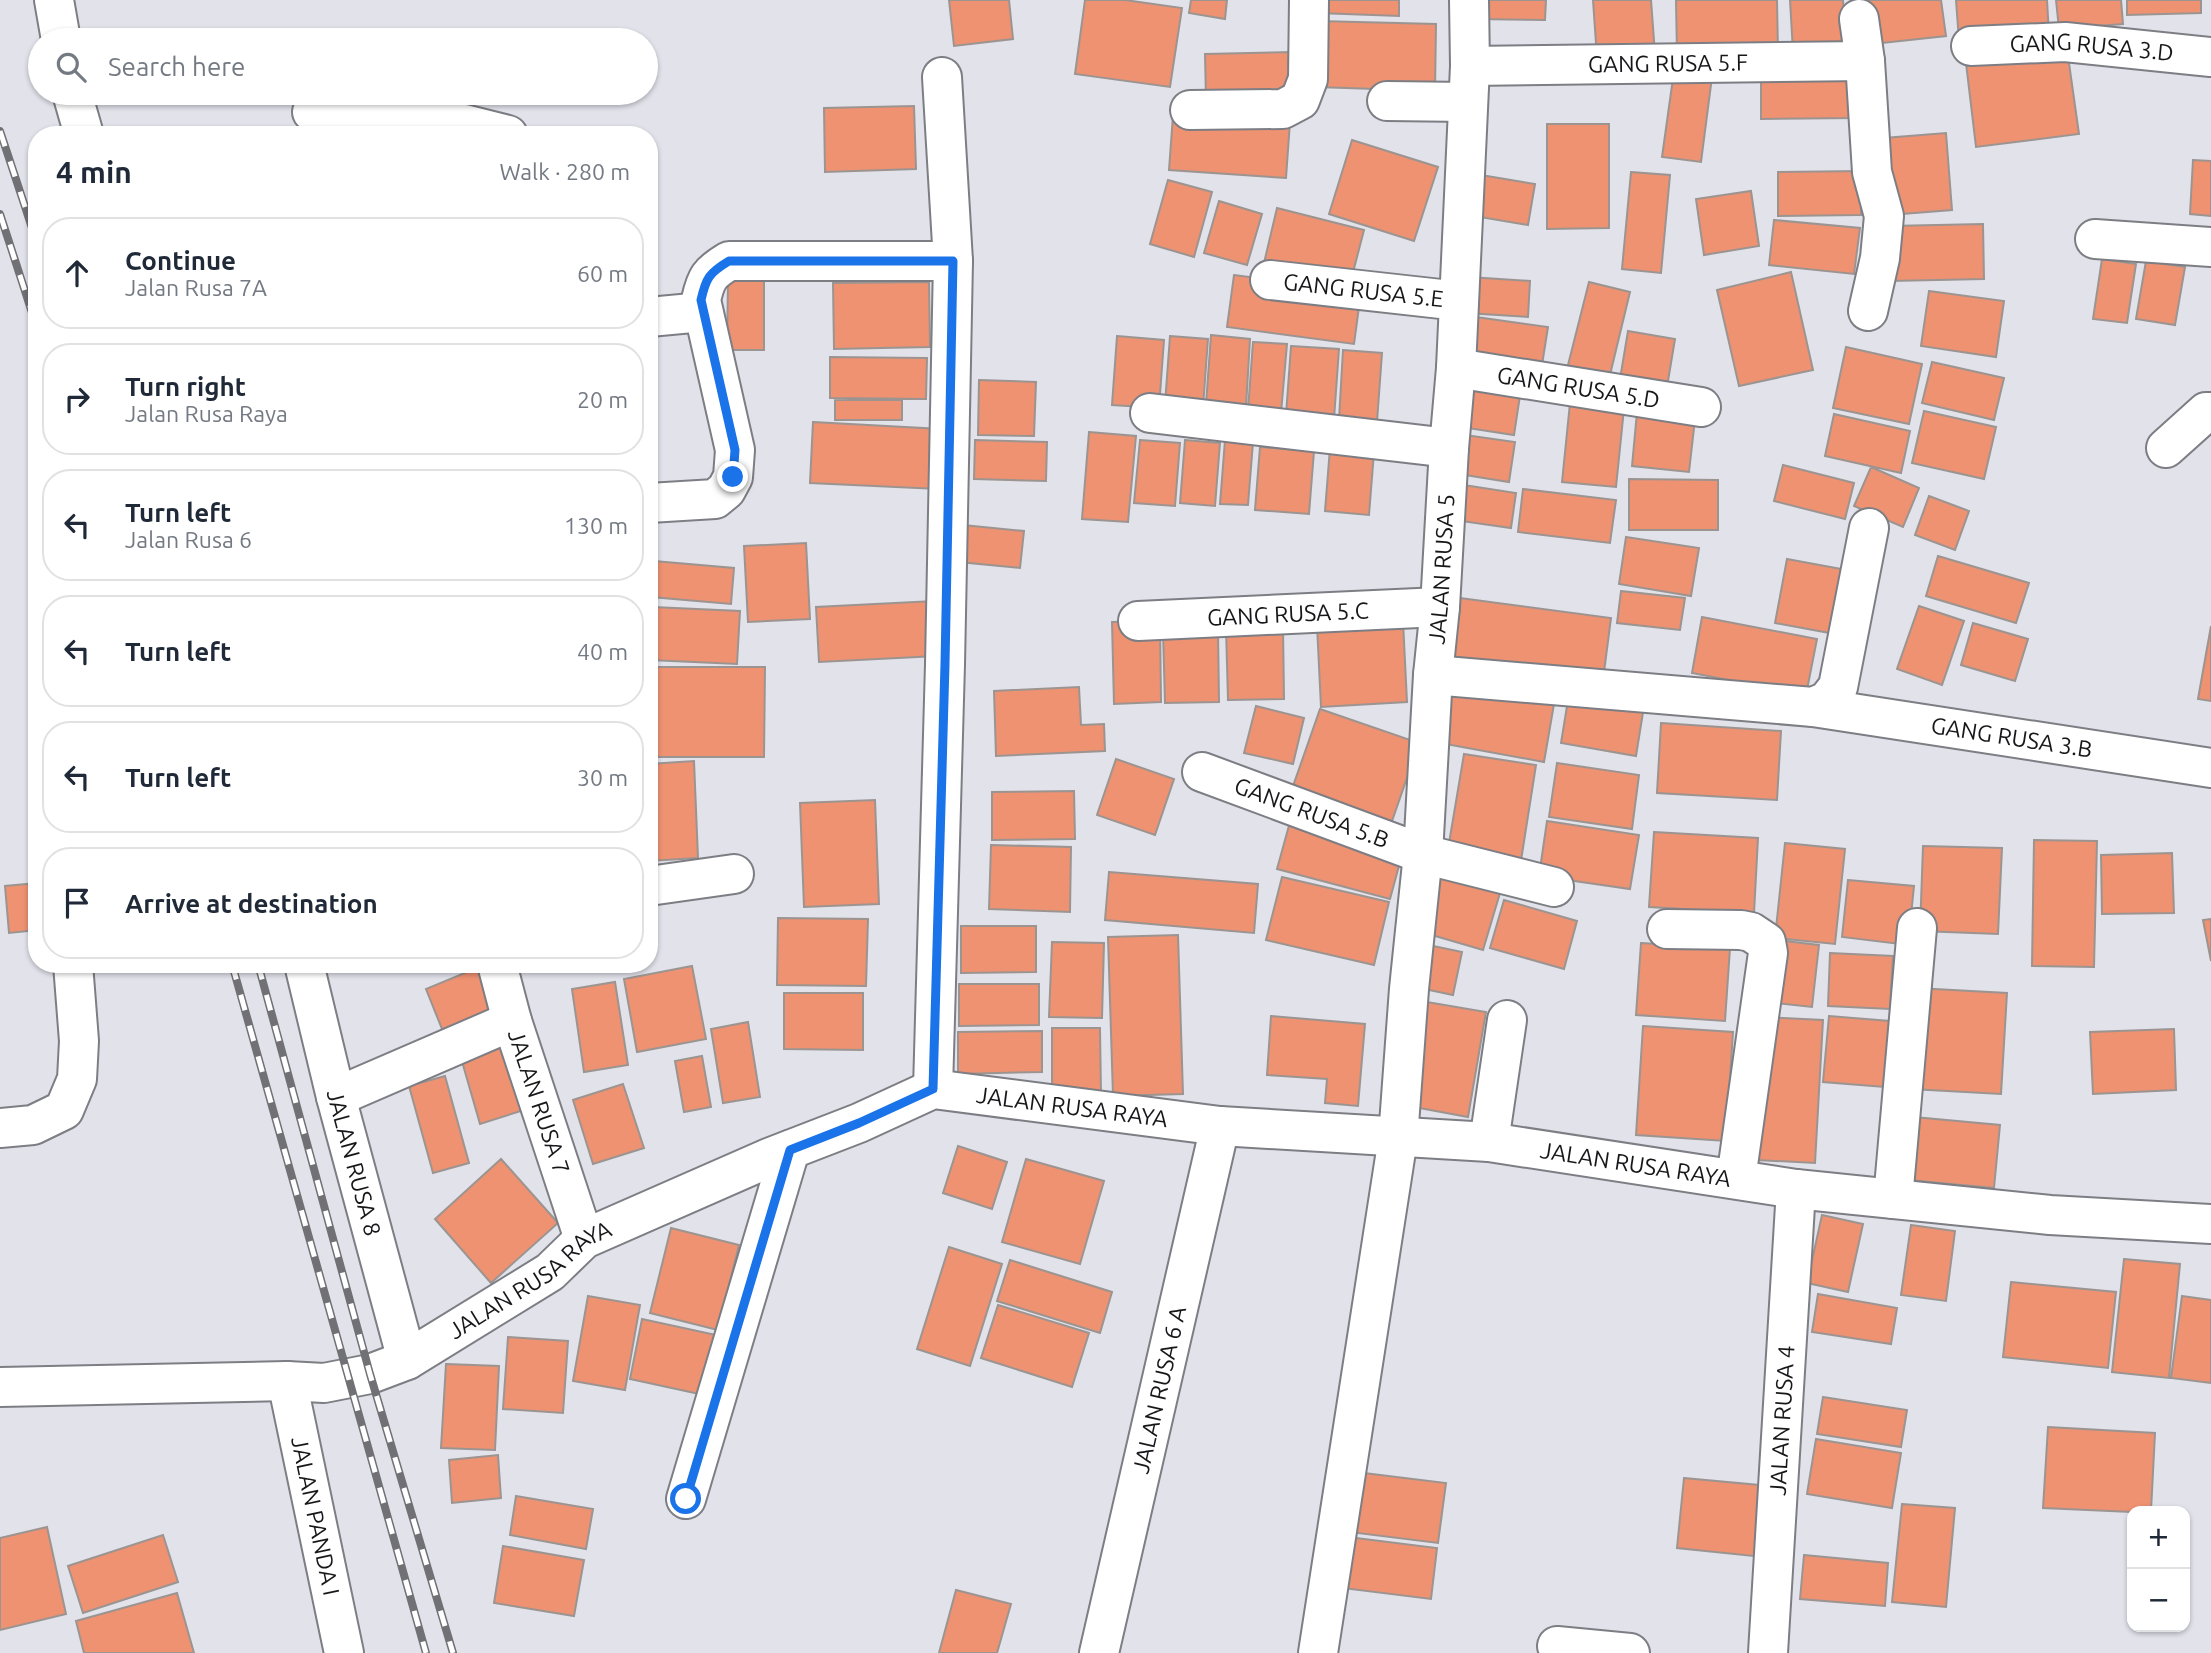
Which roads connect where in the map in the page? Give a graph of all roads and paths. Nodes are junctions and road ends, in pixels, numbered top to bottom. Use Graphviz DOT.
graph roads {
  1 [pos="54,0"];
  2 [pos="1309,0"];
  3 [pos="1469,0"];
  4 [pos="1859,19"];
  5 [pos="59,28"];
  6 [pos="1971,46"];
  7 [pos="2211,57"];
  8 [pos="1865,61"];
  9 [pos="942,77"];
  10 [pos="1469,84"];
  11 [pos="1387,101"];
  12 [pos="75,105"];
  13 [pos="1190,110"];
  14 [pos="312,113"];
  15 [pos="81,126"];
  16 [pos="472,126"];
  17 [pos="2095,239"];
  18 [pos="2211,247"];
  19 [pos="953,261"];
  20 [pos="1270,279"];
  21 [pos="1459,301"];
  22 [pos="1868,311"];
  23 [pos="703,312"];
  24 [pos="658,316"];
  25 [pos="1456,368"];
  26 [pos="1701,407"];
  27 [pos="2211,412"];
  28 [pos="1150,413"];
  29 [pos="1449,448"];
  30 [pos="2165,449"];
  31 [pos="658,502"];
  32 [pos="1869,527"];
  33 [pos="1440,607"];
  34 [pos="1138,621"];
  35 [pos="1433,675"];
  36 [pos="1813,707"];
  37 [pos="2211,768"];
  38 [pos="1202,772"];
  39 [pos="1423,854"];
  40 [pos="734,874"];
  41 [pos="658,886"];
  42 [pos="1554,887"];
  43 [pos="1917,928"];
  44 [pos="1667,929"];
  45 [pos="74,973"];
  46 [pos="306,973"];
  47 [pos="499,973"];
  48 [pos="1507,1020"];
  49 [pos="512,1021"];
  50 [pos="933,1089"];
  51 [pos="337,1097"];
  52 [pos="1220,1126"];
  53 [pos="0,1128"];
  54 [pos="1398,1138"];
  55 [pos="1489,1142"];
  56 [pos="790,1150"];
  57 [pos="1736,1179"];
  58 [pos="1796,1189"];
  59 [pos="1893,1199"];
  60 [pos="2211,1224"];
  61 [pos="584,1239"];
  62 [pos="407,1360"];
  63 [pos="287,1381"];
  64 [pos="0,1387"];
  65 [pos="686,1499"];
  66 [pos="1557,1646"];
  67 [pos="344,1653"];
  68 [pos="1099,1653"];
  69 [pos="1318,1653"];
  70 [pos="1630,1653"];
  71 [pos="1768,1653"];
  1 -- 5 [label="street"];
  2 -- 13 [label="street"];
  3 -- 10 [label="street, JALAN RUSA 5"];
  4 -- 8 [label="street"];
  6 -- 7 [label="street, GANG RUSA 3.D"];
  8 -- 10 [label="street, GANG RUSA 5.F"];
  8 -- 22 [label="street"];
  9 -- 19 [label="street"];
  10 -- 11 [label="street, GANG RUSA 5.F"];
  10 -- 21 [label="street, JALAN RUSA 5"];
  12 -- 15 [label="street"];
  14 -- 16 [label="street"];
  17 -- 18 [label="street"];
  19 -- 23 [label="street"];
  19 -- 50 [label="street"];
  20 -- 21 [label="street, GANG RUSA 5.E"];
  21 -- 25 [label="street, JALAN RUSA 5"];
  23 -- 24 [label="street"];
  23 -- 31 [label="street"];
  25 -- 26 [label="street, GANG RUSA 5.D"];
  25 -- 29 [label="street, JALAN RUSA 5"];
  27 -- 30 [label="street"];
  28 -- 29 [label="street"];
  29 -- 33 [label="street, JALAN RUSA 5"];
  32 -- 36 [label="street"];
  33 -- 34 [label="street, GANG RUSA 5.C"];
  33 -- 35 [label="street, JALAN RUSA 5"];
  35 -- 36 [label="street, GANG RUSA 3.B"];
  35 -- 39 [label="street, JALAN RUSA 5"];
  36 -- 37 [label="street, GANG RUSA 3.B"];
  38 -- 39 [label="street, GANG RUSA 5.B"];
  39 -- 42 [label="street, GANG RUSA 5.B"];
  39 -- 54 [label="street, JALAN RUSA 5"];
  40 -- 41 [label="street"];
  43 -- 59 [label="street"];
  44 -- 57 [label="street"];
  45 -- 53 [label="street"];
  46 -- 51 [label="street, JALAN RUSA 8"];
  47 -- 49 [label="street, JALAN RUSA 7"];
  48 -- 55 [label="street"];
  49 -- 51 [label="street"];
  49 -- 61 [label="street, JALAN RUSA 7"];
  50 -- 52 [label="street, JALAN RUSA RAYA"];
  50 -- 56 [label="street, JALAN RUSA RAYA"];
  51 -- 62 [label="street, JALAN RUSA 8"];
  52 -- 54 [label="street, JALAN RUSA RAYA"];
  52 -- 68 [label="street, JALAN RUSA 6 A"];
  54 -- 55 [label="street, JALAN RUSA RAYA"];
  54 -- 69 [label="street, JALAN RUSA 5"];
  55 -- 57 [label="street, JALAN RUSA RAYA"];
  56 -- 61 [label="street, JALAN RUSA RAYA"];
  56 -- 65 [label="street"];
  57 -- 58 [label="street, JALAN RUSA RAYA"];
  58 -- 59 [label="street, JALAN RUSA RAYA"];
  58 -- 71 [label="street, JALAN RUSA 4"];
  59 -- 60 [label="street, JALAN RUSA RAYA"];
  61 -- 62 [label="street, JALAN RUSA RAYA"];
  62 -- 63 [label="street, JALAN RUSA RAYA"];
  63 -- 64 [label="street, JALAN RUSA RAYA"];
  63 -- 67 [label="street, JALAN PANDA I"];
  66 -- 70 [label="street"];
}
